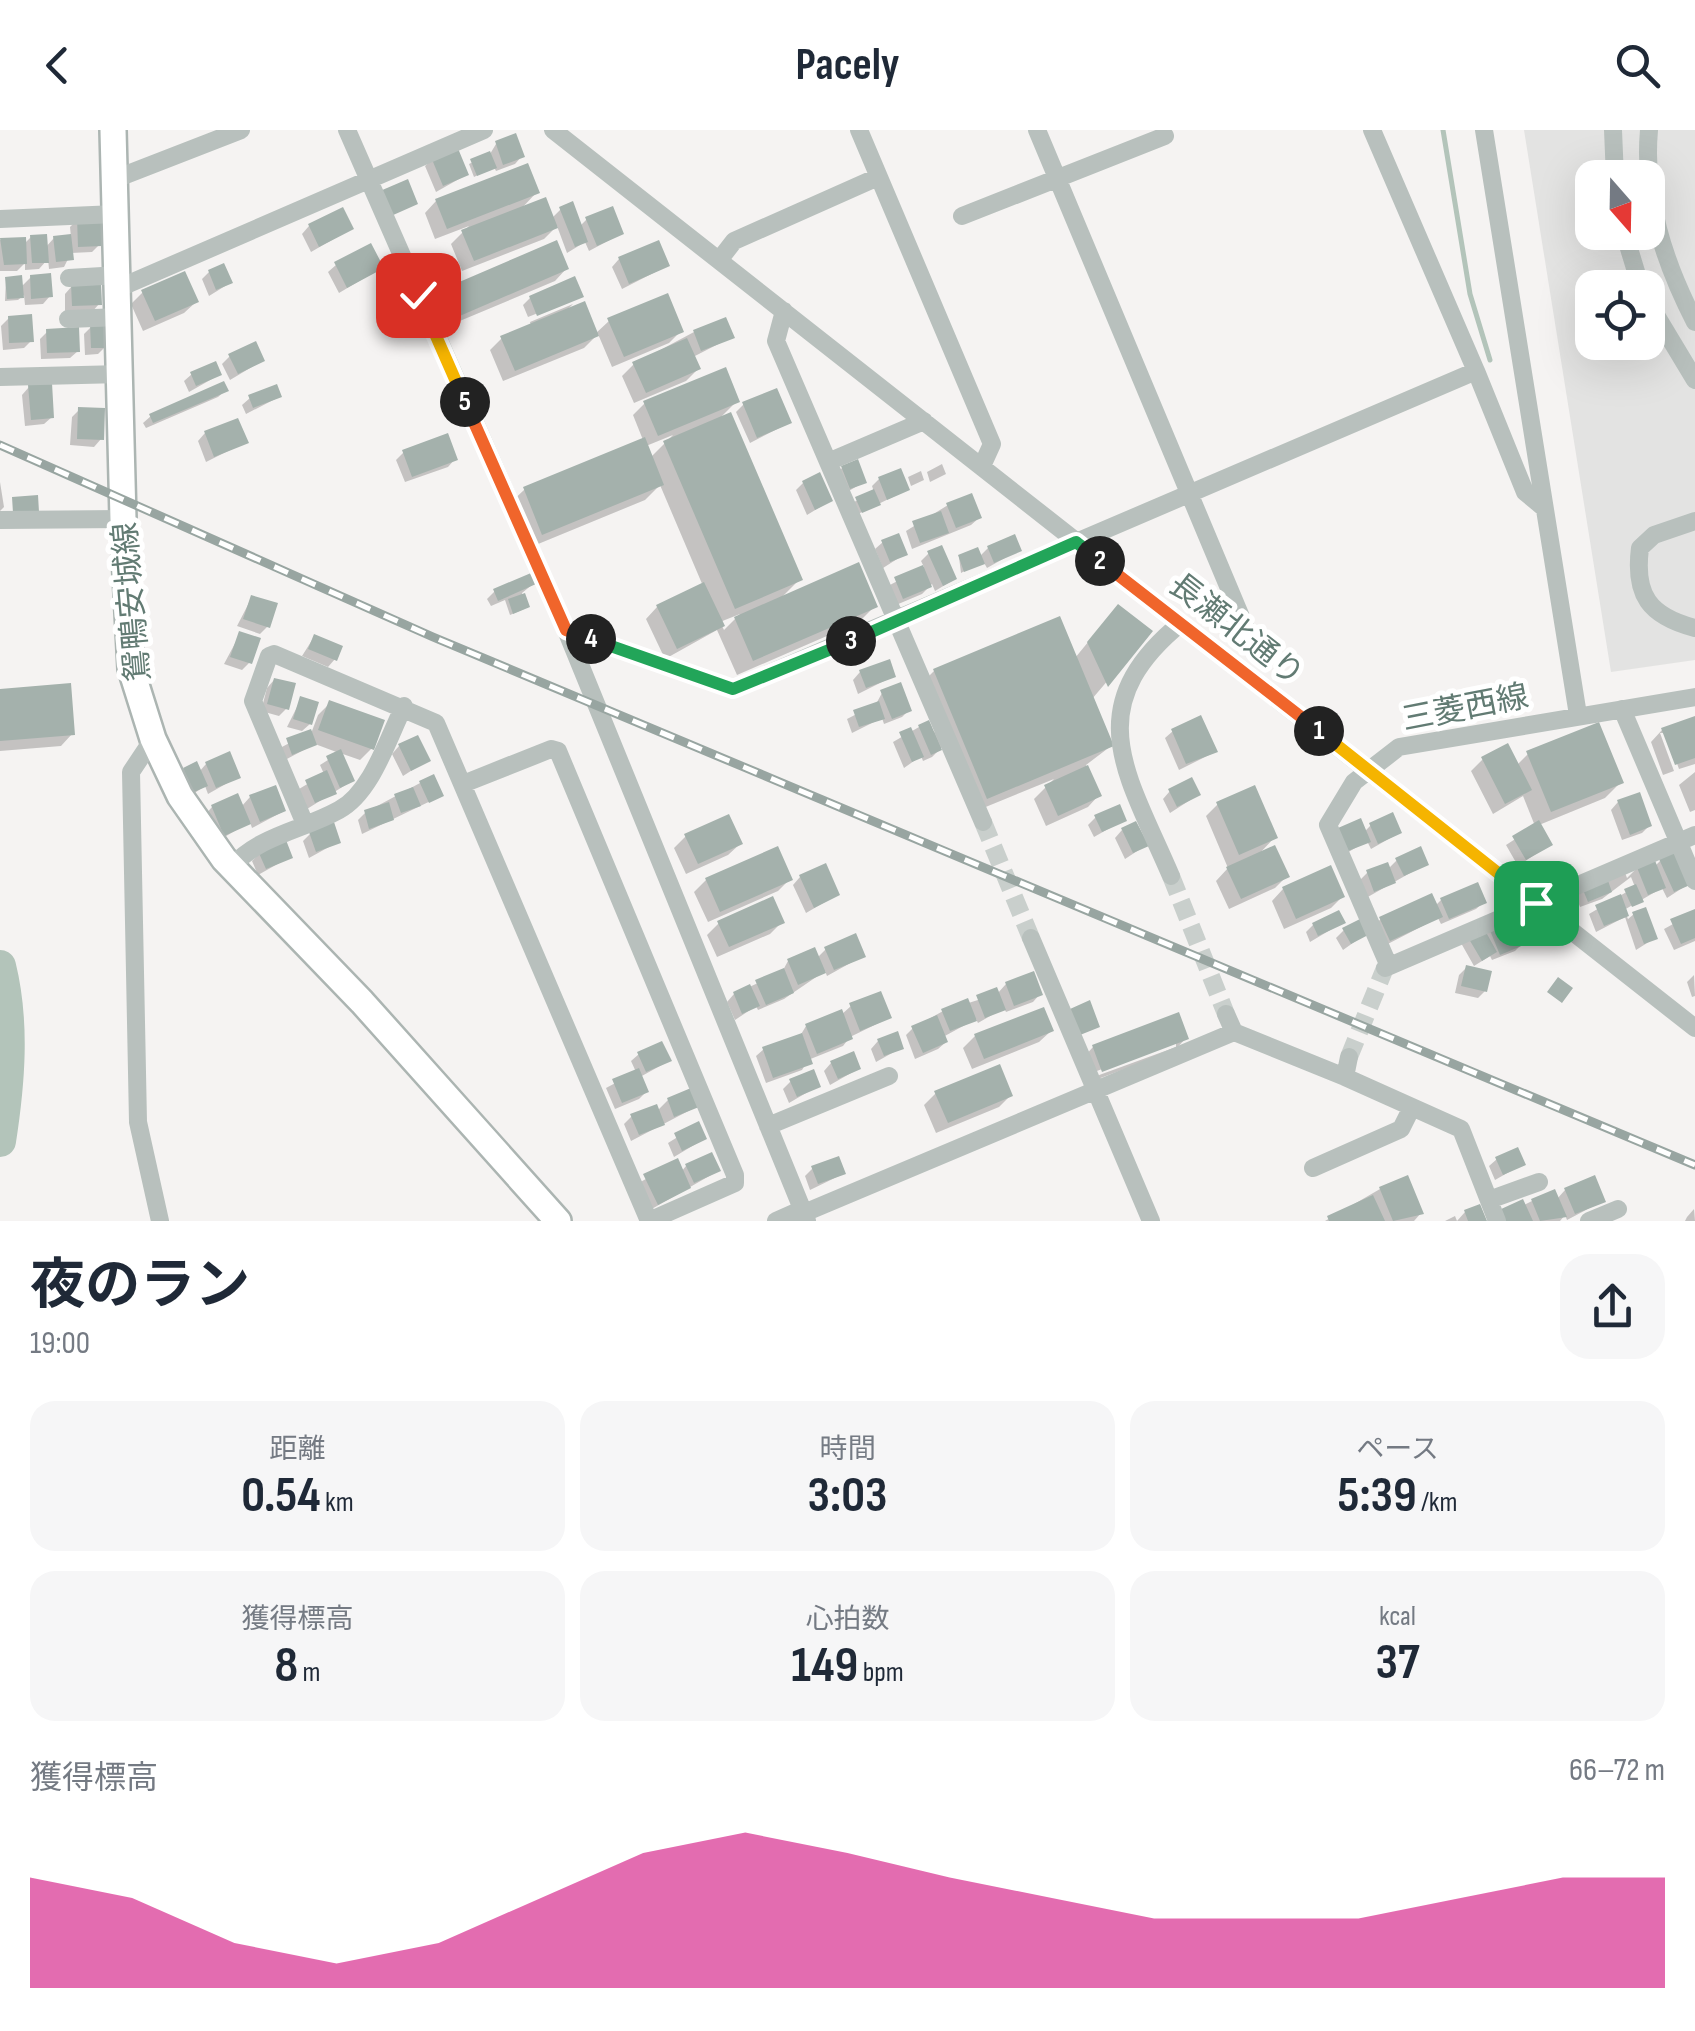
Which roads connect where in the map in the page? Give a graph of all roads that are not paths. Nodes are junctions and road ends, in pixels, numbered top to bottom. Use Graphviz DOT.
graph roads {
  1 [pos="113,130"];
  2 [pos="241,130"];
  3 [pos="347,130"];
  4 [pos="484,130"];
  5 [pos="552,130"];
  6 [pos="858,130"];
  7 [pos="1038,130"];
  8 [pos="1372,130"];
  9 [pos="1484,130"];
  10 [pos="1613,130"];
  11 [pos="1650,130"];
  12 [pos="1165,136"];
  13 [pos="1614,160"];
  14 [pos="1057,176"];
  15 [pos="878,178"];
  16 [pos="115,179"];
  17 [pos="369,183"];
  18 [pos="116,214"];
  19 [pos="962,216"];
  20 [pos="0,219"];
  21 [pos="720,259"];
  22 [pos="70,278"];
  23 [pos="119,282"];
  24 [pos="784,311"];
  25 [pos="120,318"];
  26 [pos="68,319"];
  27 [pos="1695,322"];
  28 [pos="1665,330"];
  29 [pos="1476,372"];
  30 [pos="122,374"];
  31 [pos="0,377"];
  32 [pos="1695,380"];
  33 [pos="924,421"];
  34 [pos="828,462"];
  35 [pos="982,466"];
  36 [pos="1192,496"];
  37 [pos="1543,507"];
  38 [pos="123,519"];
  39 [pos="0,520"];
  40 [pos="1695,521"];
  41 [pos="1076,542"];
  42 [pos="896,622"];
  43 [pos="1180,623"];
  44 [pos="1695,628"];
  45 [pos="566,630"];
  46 [pos="1249,636"];
  47 [pos="1695,697"];
  48 [pos="404,706"];
  49 [pos="1622,709"];
  50 [pos="1578,716"];
  51 [pos="153,739"];
  52 [pos="1367,768"];
  53 [pos="463,784"];
  54 [pos="983,822"];
  55 [pos="305,824"];
  56 [pos="1686,838"];
  57 [pos="231,867"];
  58 [pos="1171,876"];
  59 [pos="1695,881"];
  60 [pos="1536,903"];
  61 [pos="1031,938"];
  62 [pos="1226,1014"];
  63 [pos="1695,1028"];
  64 [pos="1234,1032"];
  65 [pos="1349,1057"];
  66 [pos="890,1076"];
  67 [pos="1345,1078"];
  68 [pos="1096,1090"];
  69 [pos="1412,1108"];
  70 [pos="768,1126"];
  71 [pos="1313,1168"];
  72 [pos="1538,1182"];
  73 [pos="1489,1200"];
  74 [pos="1618,1209"];
  75 [pos="805,1215"];
  76 [pos="160,1221"];
  77 [pos="558,1221"];
  78 [pos="649,1221"];
  79 [pos="776,1221"];
  80 [pos="1151,1221"];
  81 [pos="1497,1221"];
  82 [pos="1589,1221"];
  1 -- 16 [label="main road, 鴛鴨安城線"];
  2 -- 16 [label="street"];
  3 -- 17 [label="street"];
  4 -- 17 [label="street"];
  5 -- 21 [label="street, 長瀬北通り"];
  6 -- 15 [label="street"];
  7 -- 14 [label="street"];
  8 -- 29 [label="street"];
  9 -- 37 [label="street"];
  10 -- 13 [label="street"];
  11 -- 27 [label="street"];
  12 -- 14 [label="street"];
  14 -- 19 [label="street"];
  14 -- 36 [label="street"];
  15 -- 21 [label="street"];
  15 -- 35 [label="street"];
  16 -- 18 [label="main road, 鴛鴨安城線"];
  17 -- 23 [label="street"];
  17 -- 45 [label="street"];
  18 -- 20 [label="street"];
  18 -- 23 [label="main road, 鴛鴨安城線"];
  21 -- 24 [label="street, 長瀬北通り"];
  22 -- 23 [label="street"];
  23 -- 25 [label="main road, 鴛鴨安城線"];
  24 -- 33 [label="street, 長瀬北通り"];
  24 -- 34 [label="street"];
  25 -- 26 [label="street"];
  25 -- 30 [label="main road, 鴛鴨安城線"];
  28 -- 32 [label="street"];
  29 -- 36 [label="street"];
  29 -- 37 [label="street"];
  30 -- 31 [label="street"];
  30 -- 38 [label="main road, 鴛鴨安城線"];
  33 -- 34 [label="street"];
  33 -- 35 [label="street, 長瀬北通り"];
  34 -- 42 [label="street"];
  35 -- 41 [label="street, 長瀬北通り"];
  36 -- 41 [label="street"];
  36 -- 46 [label="street"];
  37 -- 50 [label="street"];
  38 -- 39 [label="street"];
  38 -- 51 [label="main road, 鴛鴨安城線"];
  40 -- 44 [label="street"];
  41 -- 42 [label="street"];
  41 -- 43 [label="street, 長瀬北通り"];
  42 -- 45 [label="street"];
  42 -- 54 [label="street"];
  43 -- 52 [label="street, 長瀬北通り"];
  43 -- 58 [label="street"];
  45 -- 70 [label="street"];
  47 -- 49 [label="street, 三菱西線"];
  48 -- 53 [label="street"];
  48 -- 55 [label="street"];
  48 -- 55 [label="street"];
  49 -- 50 [label="street, 三菱西線"];
  49 -- 56 [label="street"];
  50 -- 52 [label="street, 三菱西線"];
  51 -- 57 [label="main road, 鴛鴨安城線"];
  51 -- 76 [label="street"];
  52 -- 60 [label="street, 長瀬北通り"];
  52 -- 60 [label="street"];
  53 -- 78 [label="street"];
  53 -- 78 [label="street"];
  55 -- 57 [label="street"];
  56 -- 59 [label="street"];
  56 -- 60 [label="street"];
  57 -- 77 [label="main road, 鴛鴨安城線"];
  60 -- 63 [label="street, 長瀬北通り"];
  61 -- 68 [label="street"];
  62 -- 64 [label="street"];
  64 -- 67 [label="street"];
  64 -- 68 [label="street"];
  65 -- 67 [label="street"];
  66 -- 70 [label="street"];
  67 -- 69 [label="street"];
  68 -- 75 [label="street"];
  68 -- 80 [label="street"];
  69 -- 71 [label="street"];
  69 -- 73 [label="street"];
  70 -- 75 [label="street"];
  72 -- 73 [label="street"];
  73 -- 81 [label="street"];
  74 -- 82 [label="street"];
  75 -- 79 [label="street"];
}
